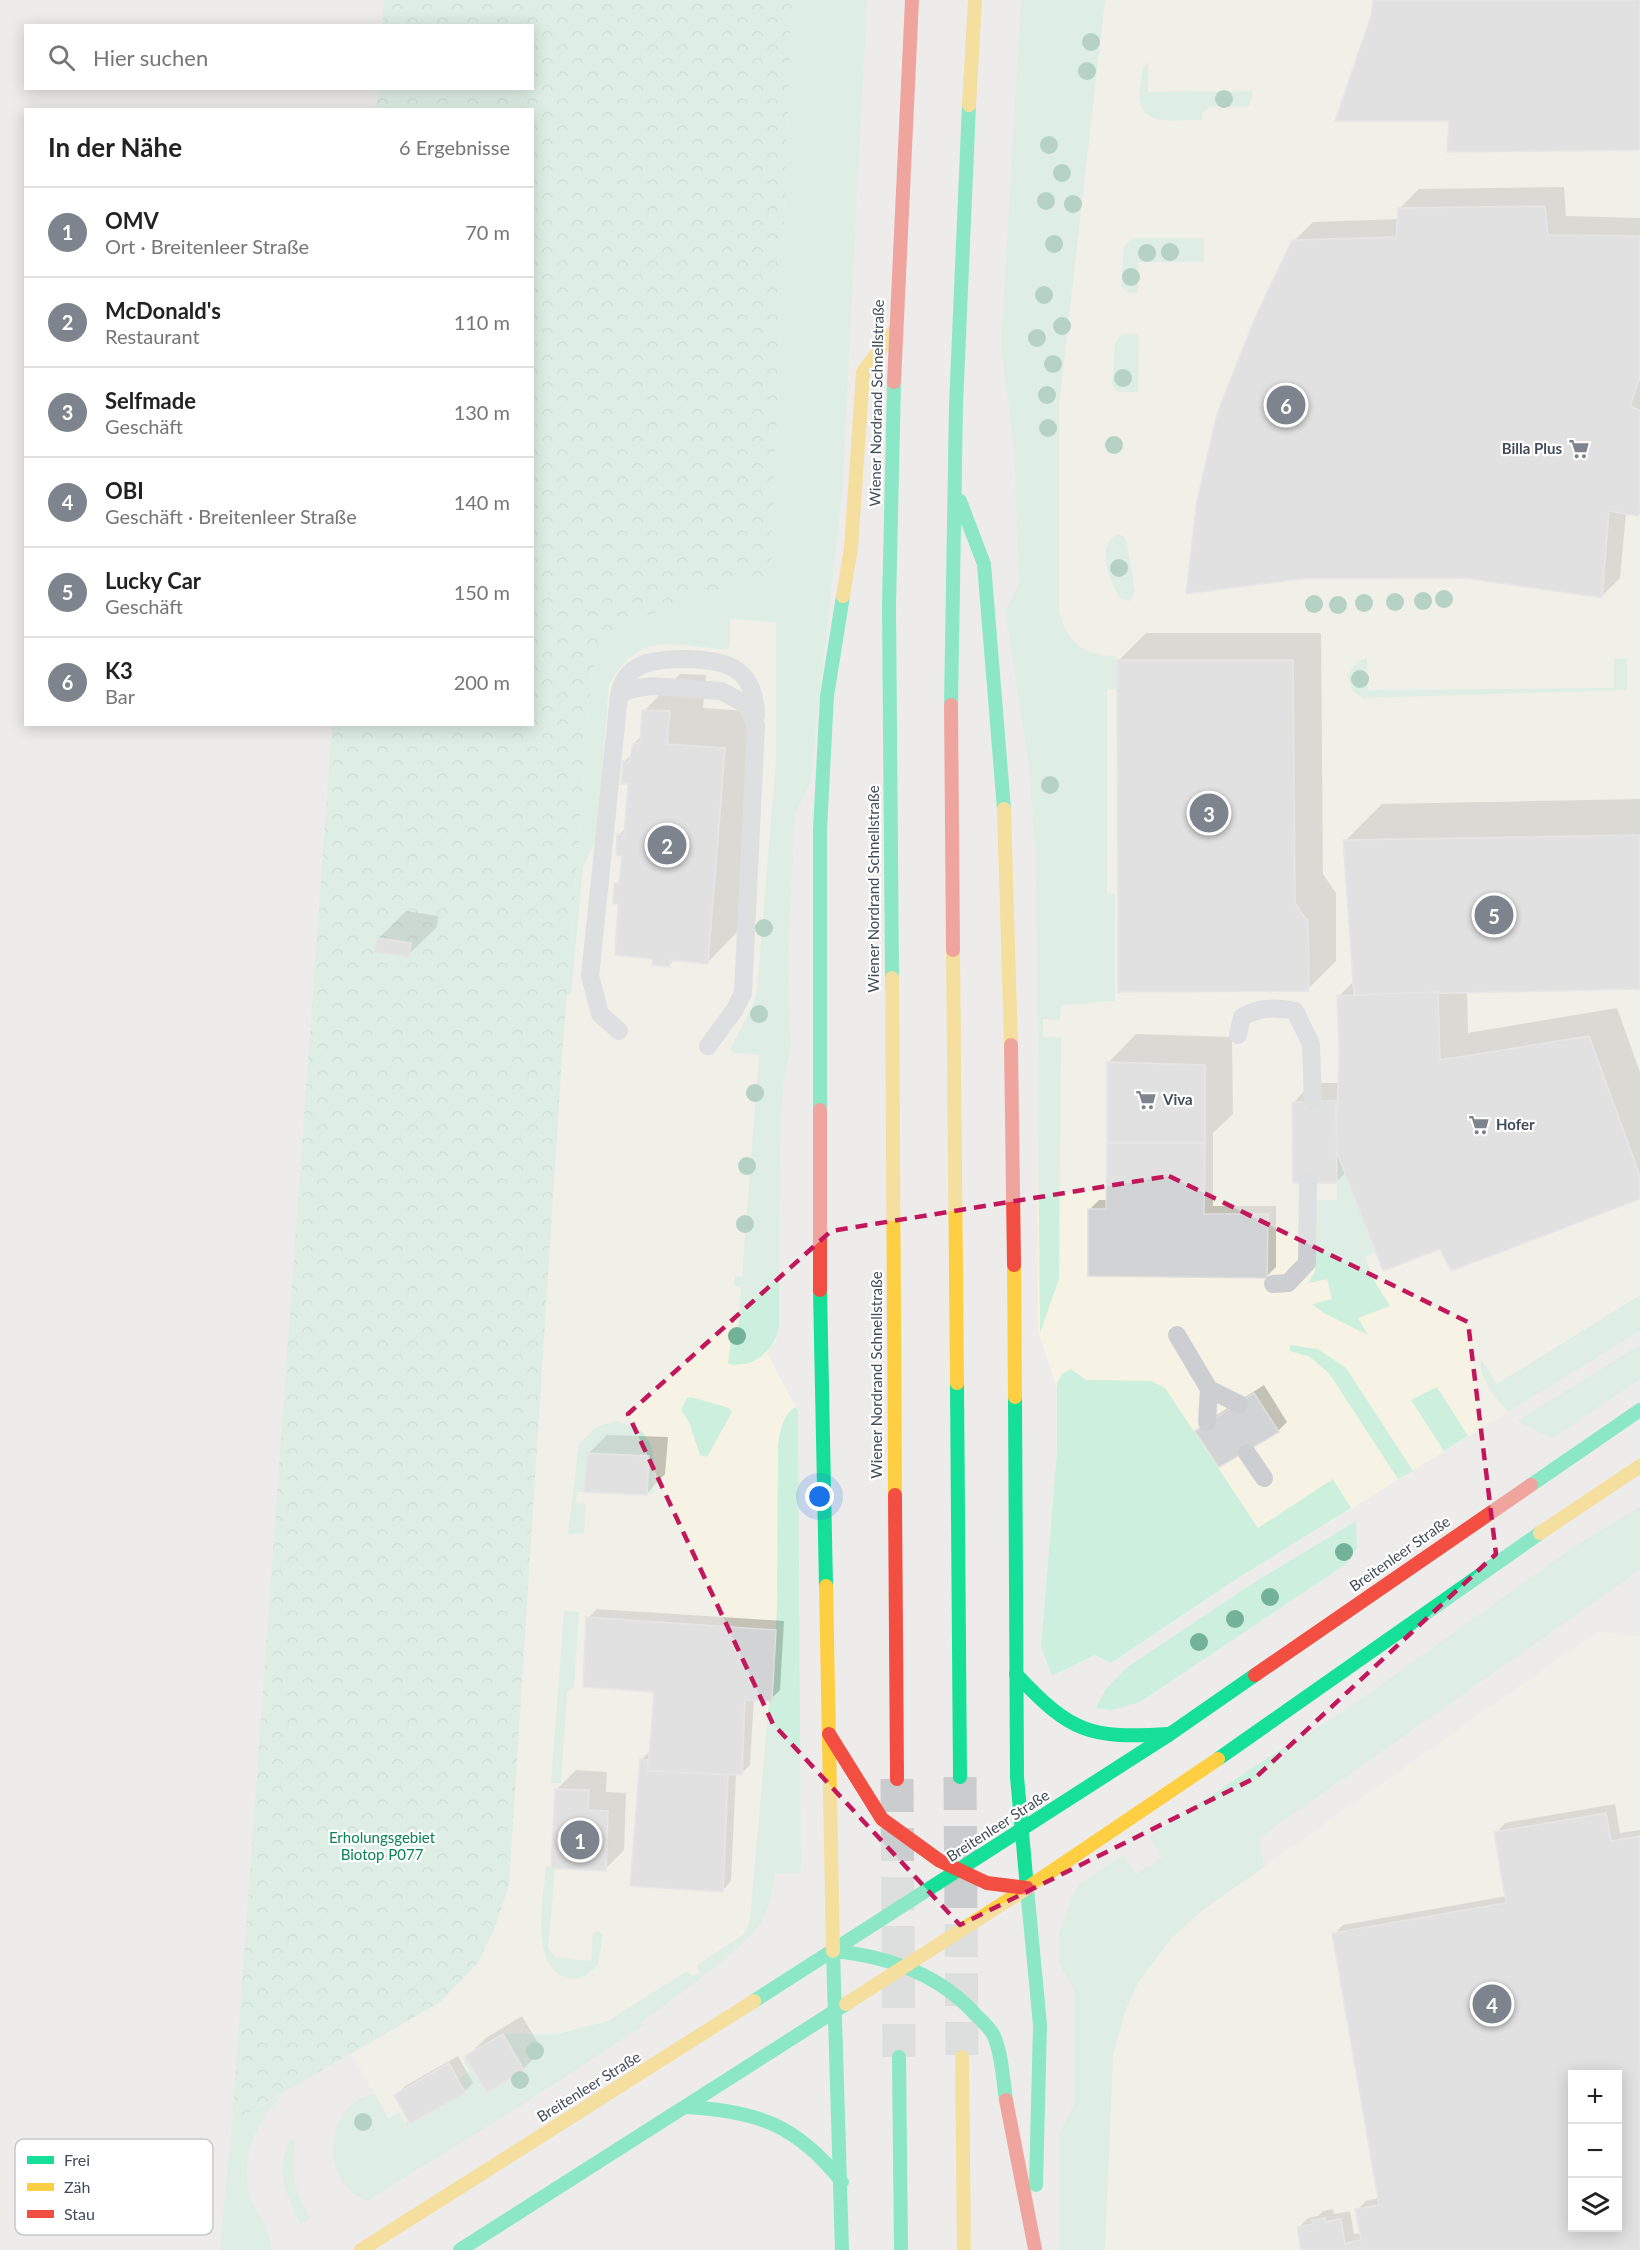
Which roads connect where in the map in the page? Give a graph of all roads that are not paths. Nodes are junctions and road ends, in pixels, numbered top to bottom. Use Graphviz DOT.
graph roads {
  1 [pos="912,0"];
  2 [pos="975,0"];
  3 [pos="894,330"];
  4 [pos="953,482"];
  5 [pos="619,696"];
  6 [pos="756,726"];
  7 [pos="619,1031"];
  8 [pos="1238,1035"];
  9 [pos="708,1046"];
  10 [pos="1313,1101"];
  11 [pos="1308,1183"];
  12 [pos="1273,1284"];
  13 [pos="1177,1335"];
  14 [pos="1209,1389"];
  15 [pos="1239,1404"];
  16 [pos="1640,1410"];
  17 [pos="1208,1422"];
  18 [pos="1247,1453"];
  19 [pos="1640,1466"];
  20 [pos="1264,1478"];
  21 [pos="1016,1674"];
  22 [pos="828,1732"];
  23 [pos="1170,1734"];
  24 [pos="960,1777"];
  25 [pos="897,1779"];
  26 [pos="1022,1830"];
  27 [pos="960,1871"];
  28 [pos="1027,1888"];
  29 [pos="833,1951"];
  30 [pos="906,1966"];
  31 [pos="836,2011"];
  32 [pos="899,2057"];
  33 [pos="962,2057"];
  34 [pos="686,2107"];
  35 [pos="842,2182"];
  36 [pos="1035,2249"];
  37 [pos="361,2250"];
  38 [pos="460,2250"];
  39 [pos="842,2250"];
  40 [pos="901,2250"];
  41 [pos="964,2250"];
  1 -- 3 [label="main road, Wiener Nordrand Schnellstraße"];
  2 -- 4 [label="main road"];
  3 -- 22 [label="main road"];
  3 -- 25 [label="main road, Wiener Nordrand Schnellstraße"];
  4 -- 21 [label="main road"];
  4 -- 24 [label="main road"];
  5 -- 6 [label="lane"];
  5 -- 6 [label="lane"];
  5 -- 7 [label="lane"];
  6 -- 9 [label="lane"];
  8 -- 10 [label="lane"];
  11 -- 12 [label="lane"];
  13 -- 14 [label="lane"];
  14 -- 15 [label="lane"];
  14 -- 17 [label="lane"];
  16 -- 23 [label="main road, Breitenleer Straße"];
  18 -- 20 [label="lane"];
  19 -- 28 [label="main road"];
  21 -- 23 [label="main road"];
  21 -- 26 [label="main road"];
  22 -- 27 [label="main road"];
  22 -- 29 [label="main road"];
  23 -- 26 [label="main road, Breitenleer Straße"];
  26 -- 27 [label="main road, Breitenleer Straße"];
  26 -- 28 [label="main road"];
  27 -- 28 [label="main road"];
  27 -- 29 [label="main road, Breitenleer Straße"];
  28 -- 30 [label="main road"];
  28 -- 36 [label="main road"];
  29 -- 30 [label="main road"];
  29 -- 31 [label="main road"];
  29 -- 37 [label="main road, Breitenleer Straße"];
  30 -- 31 [label="main road"];
  30 -- 36 [label="main road"];
  31 -- 34 [label="main road"];
  31 -- 35 [label="main road"];
  32 -- 40 [label="main road"];
  33 -- 41 [label="main road"];
  34 -- 35 [label="main road"];
  34 -- 38 [label="main road"];
  35 -- 39 [label="main road"];
}
